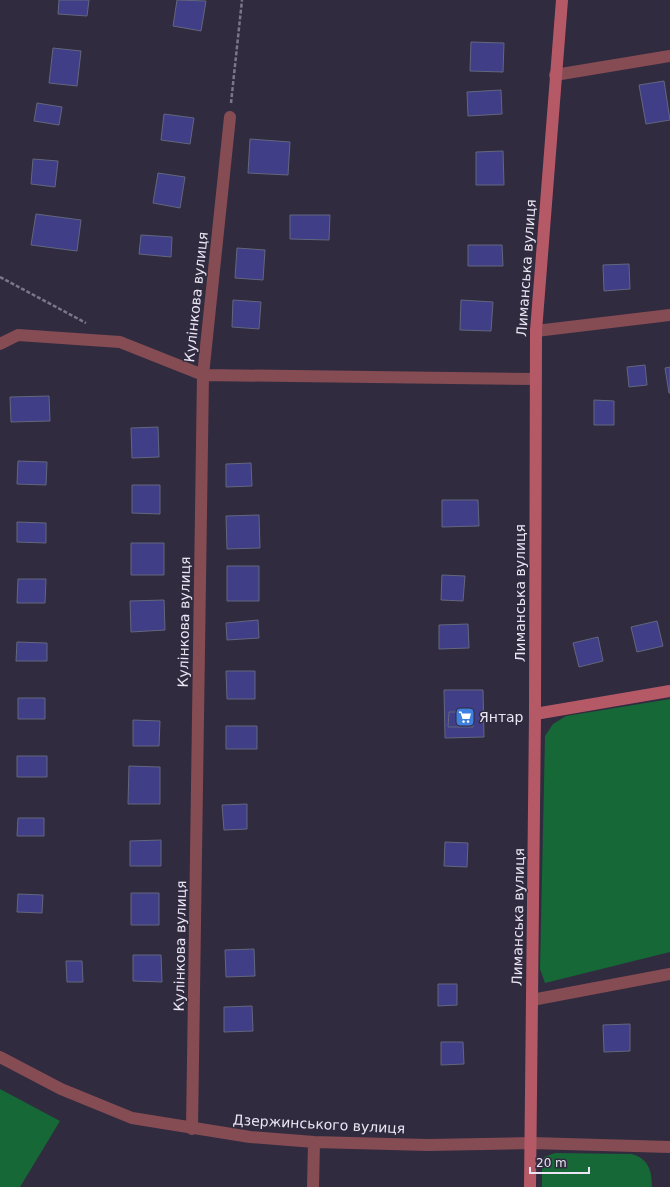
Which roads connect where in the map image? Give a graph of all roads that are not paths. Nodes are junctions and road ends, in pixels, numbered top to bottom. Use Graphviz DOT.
graph roads {
  1 [pos="562,0"];
  2 [pos="670,56"];
  3 [pos="555,75"];
  4 [pos="230,117"];
  5 [pos="670,315"];
  6 [pos="536,331"];
  7 [pos="0,344"];
  8 [pos="203,375"];
  9 [pos="535,379"];
  10 [pos="670,690"];
  11 [pos="535,714"];
  12 [pos="670,974"];
  13 [pos="532,1000"];
  14 [pos="0,1057"];
  15 [pos="192,1129"];
  16 [pos="314,1142"];
  17 [pos="531,1143"];
  18 [pos="670,1147"];
  19 [pos="313,1187"];
  20 [pos="530,1187"];
  1 -- 3 [label="street, Лиманська вулиця"];
  2 -- 3 [label="street"];
  3 -- 6 [label="street, Лиманська вулиця"];
  4 -- 8 [label="street, Кулінкова вулиця"];
  5 -- 6 [label="street"];
  6 -- 9 [label="street, Лиманська вулиця"];
  7 -- 8 [label="street"];
  8 -- 9 [label="street"];
  8 -- 15 [label="street, Кулінкова вулиця"];
  9 -- 11 [label="street, Лиманська вулиця"];
  10 -- 11 [label="street"];
  11 -- 13 [label="street, Лиманська вулиця"];
  12 -- 13 [label="street"];
  13 -- 17 [label="street, Лиманська вулиця"];
  14 -- 15 [label="street, Дзержинського вулиця"];
  15 -- 16 [label="street, Дзержинського вулиця"];
  16 -- 17 [label="street, Дзержинського вулиця"];
  16 -- 19 [label="street"];
  17 -- 18 [label="street, Дзержинського вулиця"];
  17 -- 20 [label="street, Лиманська вулиця"];
}
